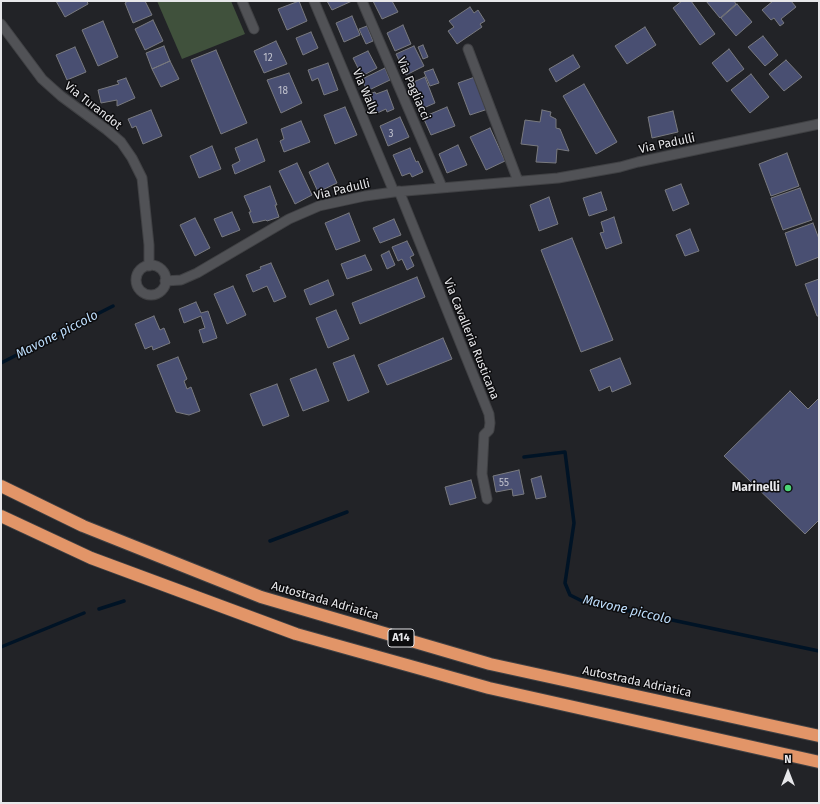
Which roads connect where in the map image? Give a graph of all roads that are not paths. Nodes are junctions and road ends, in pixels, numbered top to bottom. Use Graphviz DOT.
graph roads {
  1 [pos="242,1"];
  2 [pos="314,1"];
  3 [pos="362,1"];
  4 [pos="1,24"];
  5 [pos="254,29"];
  6 [pos="468,49"];
  7 [pos="819,124"];
  8 [pos="518,181"];
  9 [pos="442,187"];
  10 [pos="397,192"];
  11 [pos="149,266"];
  12 [pos="165,281"];
  13 [pos="1,486"];
  14 [pos="487,498"];
  15 [pos="1,516"];
  16 [pos="819,736"];
  17 [pos="819,762"];
  1 -- 5 [label="street"];
  2 -- 10 [label="street, Via Wally"];
  3 -- 9 [label="street, Via Pagliacci"];
  4 -- 11 [label="street, Via Turandot"];
  6 -- 8 [label="street"];
  7 -- 8 [label="street, Via Padulli"];
  8 -- 9 [label="street, Via Padulli"];
  9 -- 10 [label="street, Via Padulli"];
  10 -- 12 [label="street, Via Padulli"];
  10 -- 14 [label="street, Via Cavalleria Rusticana"];
  11 -- 12 [label="street"];
  11 -- 12 [label="street"];
  13 -- 16 [label="highway, Autostrada Adriatica / A14"];
  15 -- 17 [label="highway, A14"];
}
